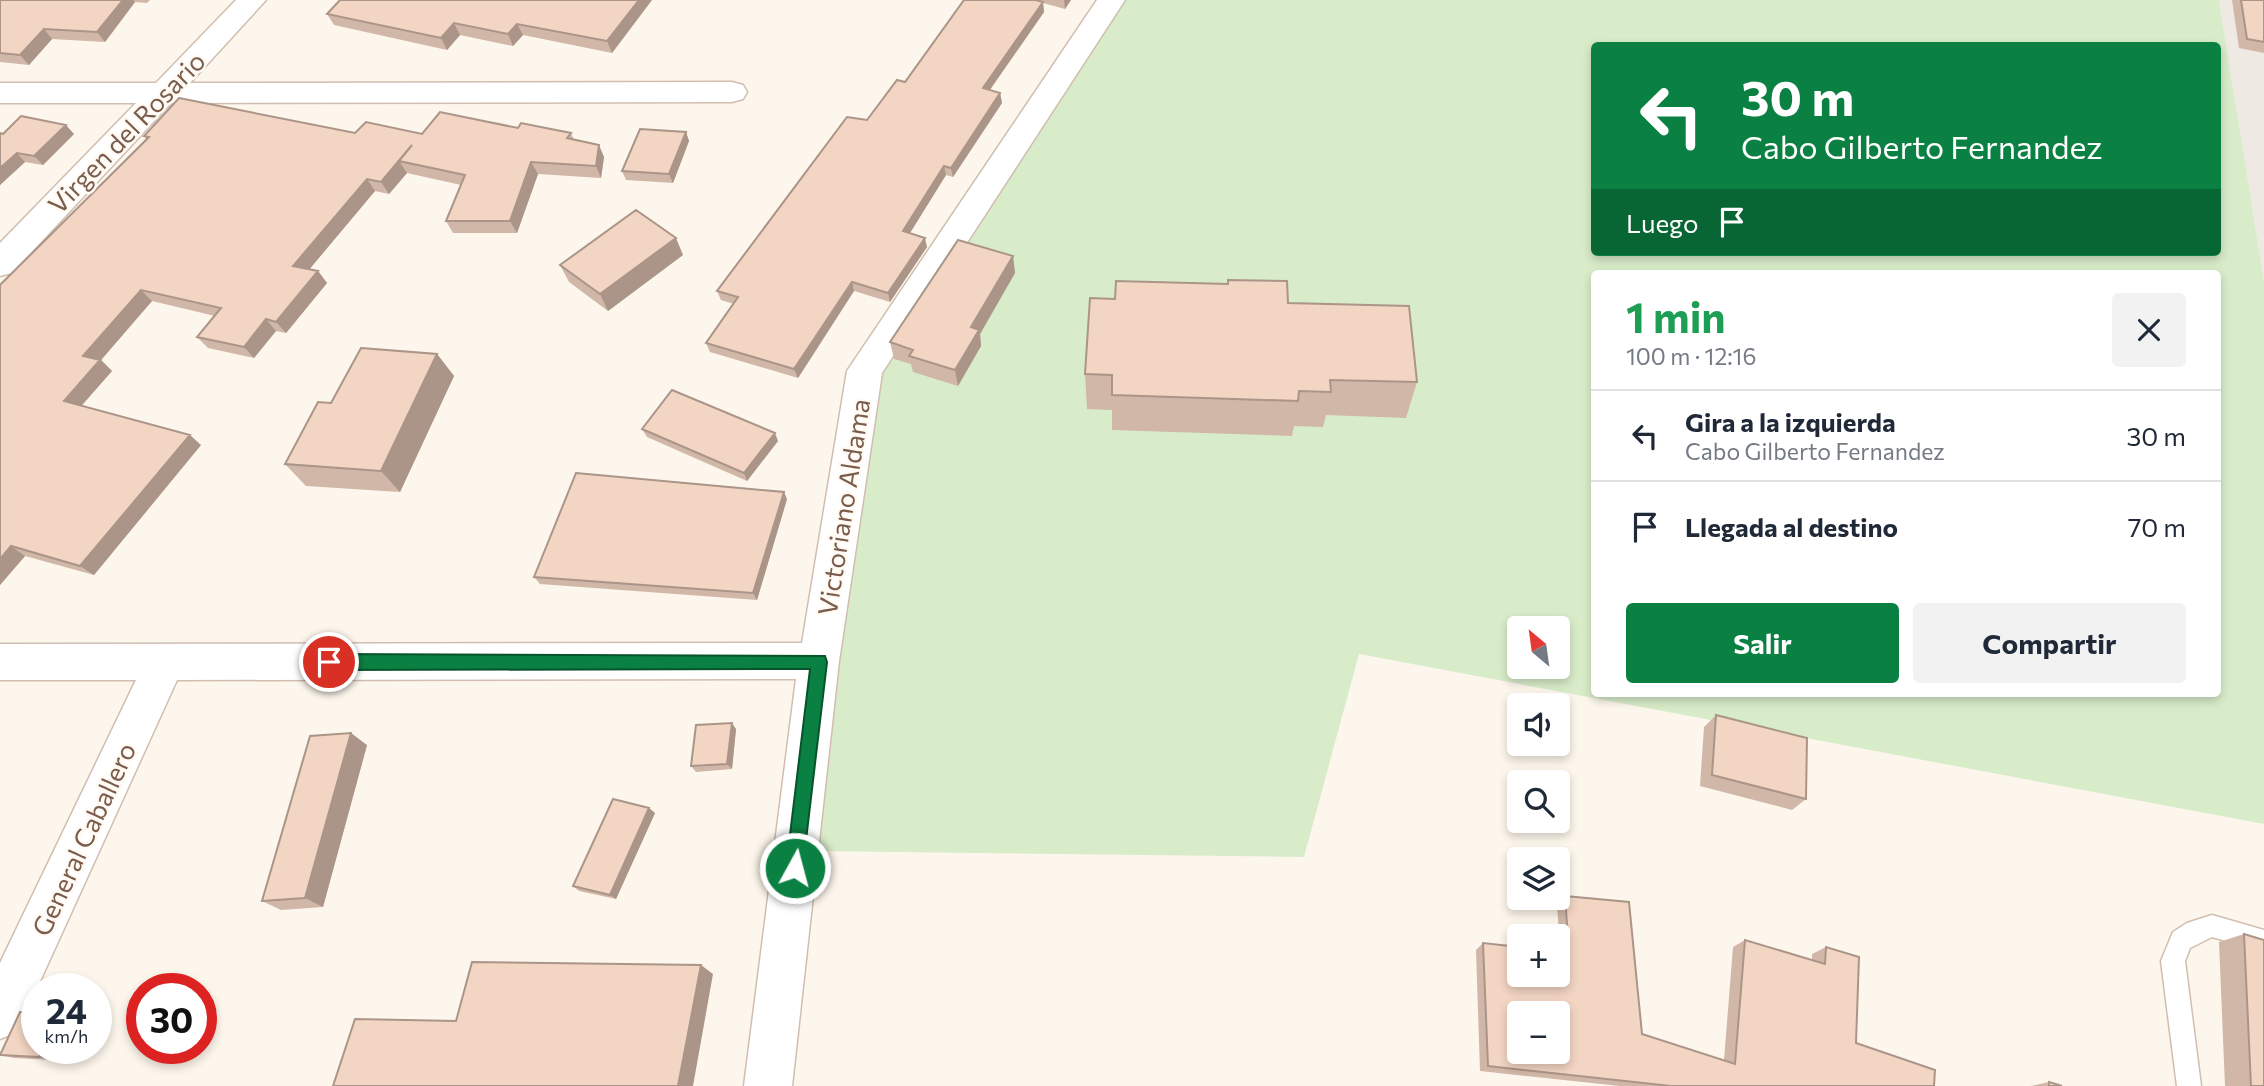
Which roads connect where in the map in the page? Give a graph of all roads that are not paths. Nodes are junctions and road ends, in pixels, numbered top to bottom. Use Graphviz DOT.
graph roads {
  1 [pos="252,0"];
  2 [pos="1111,0"];
  3 [pos="163,92"];
  4 [pos="732,92"];
  5 [pos="0,93"];
  6 [pos="0,264"];
  7 [pos="0,662"];
  8 [pos="165,662"];
  9 [pos="819,662"];
  10 [pos="2264,941"];
  11 [pos="0,1015"];
  12 [pos="768,1086"];
  13 [pos="2189,1086"];
  1 -- 3 [label="street, Virgen del Rosario"];
  2 -- 9 [label="street, Victoriano Aldama"];
  3 -- 4 [label="street"];
  3 -- 5 [label="street"];
  3 -- 6 [label="street, Virgen del Rosario"];
  7 -- 8 [label="street"];
  8 -- 9 [label="street"];
  8 -- 11 [label="street, General Caballero"];
  9 -- 12 [label="street, Victoriano Aldama"];
  10 -- 13 [label="lane"];
}
